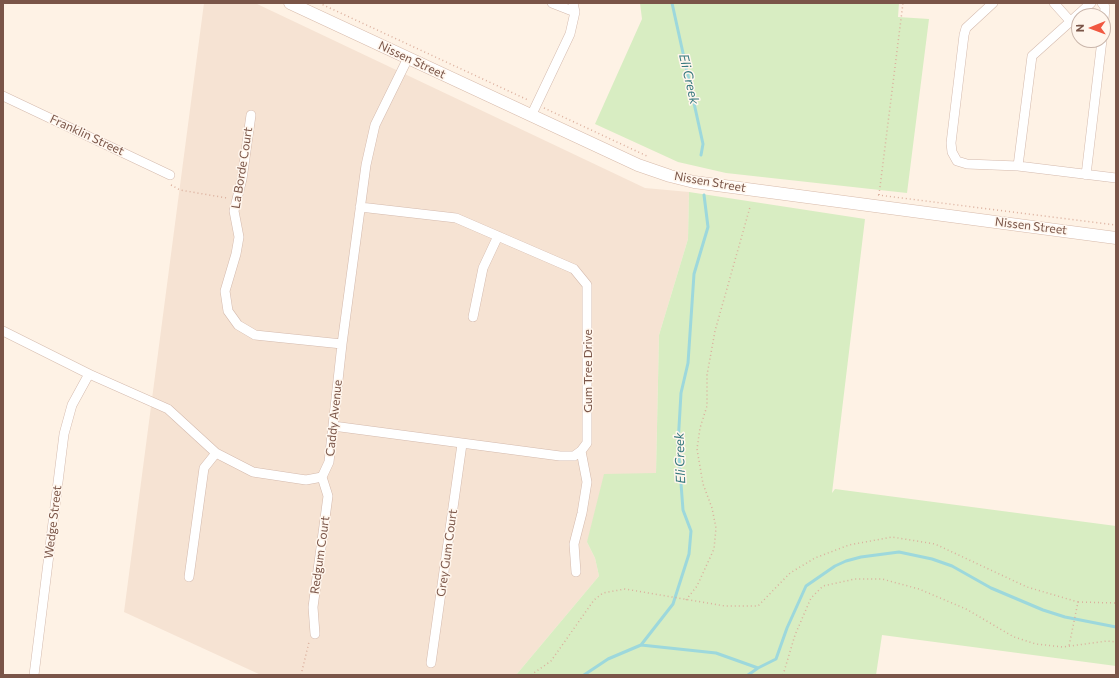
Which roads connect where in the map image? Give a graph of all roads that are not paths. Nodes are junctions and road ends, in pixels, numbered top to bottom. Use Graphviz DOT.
graph roads {
  1 [pos="290,3"];
  2 [pos="552,3"];
  3 [pos="993,3"];
  4 [pos="1054,3"];
  5 [pos="574,8"];
  6 [pos="1071,22"];
  7 [pos="1101,48"];
  8 [pos="408,58"];
  9 [pos="3,96"];
  10 [pos="251,115"];
  11 [pos="532,116"];
  12 [pos="1018,166"];
  13 [pos="170,175"];
  14 [pos="1086,175"];
  15 [pos="1116,178"];
  16 [pos="360,207"];
  17 [pos="498,236"];
  18 [pos="1116,238"];
  19 [pos="474,317"];
  20 [pos="3,331"];
  21 [pos="342,344"];
  22 [pos="89,374"];
  23 [pos="334,426"];
  24 [pos="462,444"];
  25 [pos="581,451"];
  26 [pos="216,453"];
  27 [pos="322,477"];
  28 [pos="576,572"];
  29 [pos="189,577"];
  30 [pos="316,634"];
  31 [pos="431,662"];
  32 [pos="34,675"];
  1 -- 8 [label="street, Nissen Street"];
  2 -- 5 [label="street"];
  3 -- 12 [label="street"];
  4 -- 6 [label="street"];
  5 -- 11 [label="street"];
  6 -- 12 [label="street"];
  7 -- 14 [label="street"];
  8 -- 11 [label="street, Nissen Street"];
  8 -- 16 [label="street, Caddy Avenue"];
  9 -- 13 [label="street, Franklin Street"];
  10 -- 21 [label="street, La Borde Court"];
  11 -- 18 [label="street, Nissen Street"];
  12 -- 14 [label="street"];
  14 -- 15 [label="street"];
  16 -- 17 [label="street, Gum Tree Drive"];
  16 -- 21 [label="street, Caddy Avenue"];
  17 -- 19 [label="street"];
  17 -- 25 [label="street, Gum Tree Drive"];
  20 -- 22 [label="street"];
  21 -- 23 [label="street, Caddy Avenue"];
  22 -- 26 [label="street"];
  22 -- 32 [label="street, Wedge Street"];
  23 -- 24 [label="street"];
  23 -- 27 [label="street, Caddy Avenue"];
  24 -- 25 [label="street"];
  24 -- 31 [label="street, Grey Gum Court"];
  25 -- 28 [label="street"];
  26 -- 27 [label="street"];
  26 -- 29 [label="street"];
  27 -- 30 [label="street, Redgum Court"];
}
